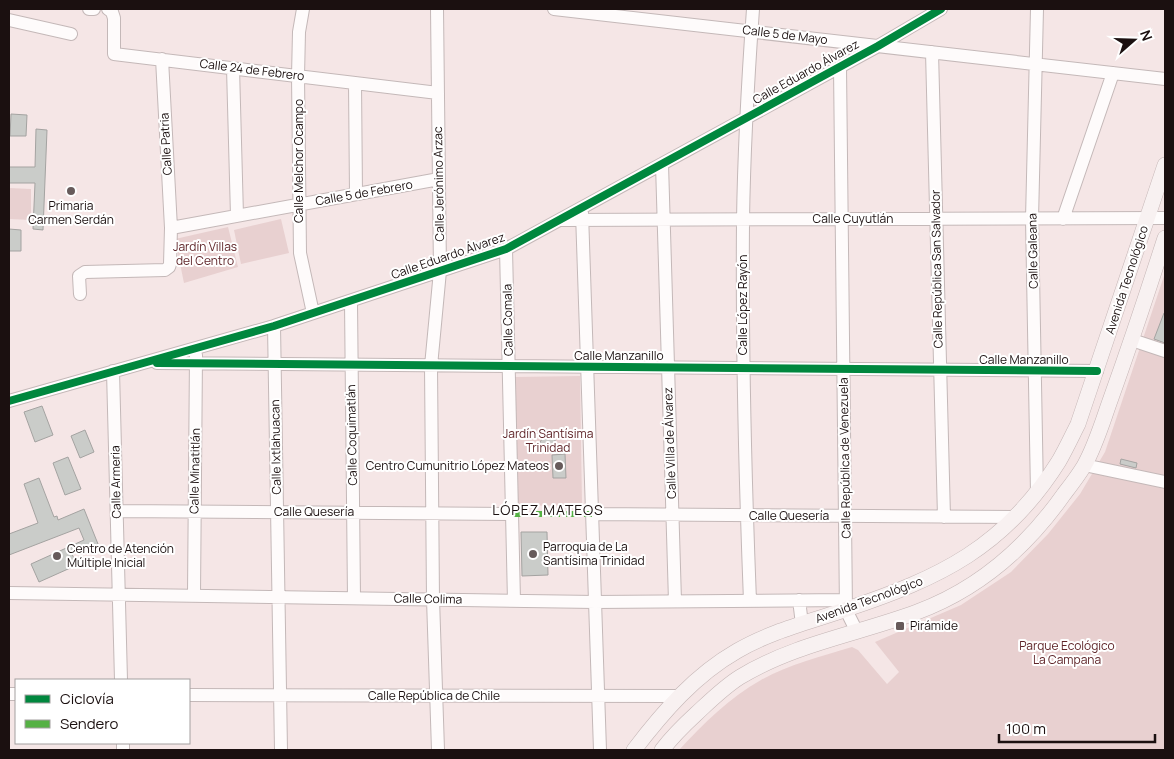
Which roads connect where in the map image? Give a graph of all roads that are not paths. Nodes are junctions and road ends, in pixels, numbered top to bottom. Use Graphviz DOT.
graph roads {
  1 [pos="89,9"];
  2 [pos="94,9"];
  3 [pos="108,9"];
  4 [pos="303,9"];
  5 [pos="437,9"];
  6 [pos="554,9"];
  7 [pos="753,9"];
  8 [pos="941,9"];
  9 [pos="1037,9"];
  10 [pos="9,20"];
  11 [pos="751,32"];
  12 [pos="71,34"];
  13 [pos="878,46"];
  14 [pos="932,52"];
  15 [pos="162,59"];
  16 [pos="1037,64"];
  17 [pos="840,67"];
  18 [pos="233,68"];
  19 [pos="1113,73"];
  20 [pos="298,76"];
  21 [pos="1165,79"];
  22 [pos="355,83"];
  23 [pos="438,93"];
  24 [pos="746,118"];
  25 [pos="662,164"];
  26 [pos="1165,166"];
  27 [pos="439,179"];
  28 [pos="356,194"];
  29 [pos="299,205"];
  30 [pos="582,214"];
  31 [pos="238,216"];
  32 [pos="1147,218"];
  33 [pos="1165,218"];
  34 [pos="842,219"];
  35 [pos="936,219"];
  36 [pos="1032,219"];
  37 [pos="1063,219"];
  38 [pos="559,220"];
  39 [pos="664,220"];
  40 [pos="743,220"];
  41 [pos="171,228"];
  42 [pos="1165,238"];
  43 [pos="506,249"];
  44 [pos="440,271"];
  45 [pos="80,294"];
  46 [pos="351,302"];
  47 [pos="313,313"];
  48 [pos="274,326"];
  49 [pos="1132,340"];
  50 [pos="196,348"];
  51 [pos="1165,351"];
  52 [pos="141,363"];
  53 [pos="196,364"];
  54 [pos="275,364"];
  55 [pos="351,365"];
  56 [pos="431,366"];
  57 [pos="509,366"];
  58 [pos="587,367"];
  59 [pos="668,368"];
  60 [pos="743,368"];
  61 [pos="844,369"];
  62 [pos="940,370"];
  63 [pos="114,371"];
  64 [pos="1035,371"];
  65 [pos="1097,371"];
  66 [pos="9,401"];
  67 [pos="1084,465"];
  68 [pos="1165,482"];
  69 [pos="1036,493"];
  70 [pos="117,511"];
  71 [pos="195,512"];
  72 [pos="277,512"];
  73 [pos="353,513"];
  74 [pos="432,513"];
  75 [pos="512,514"];
  76 [pos="592,514"];
  77 [pos="672,515"];
  78 [pos="747,515"];
  79 [pos="846,516"];
  80 [pos="944,517"];
  81 [pos="1015,517"];
  82 [pos="9,593"];
  83 [pos="119,594"];
  84 [pos="194,595"];
  85 [pos="279,597"];
  86 [pos="354,598"];
  87 [pos="433,599"];
  88 [pos="799,600"];
  89 [pos="514,601"];
  90 [pos="675,601"];
  91 [pos="750,601"];
  92 [pos="595,602"];
  93 [pos="846,605"];
  94 [pos="802,624"];
  95 [pos="856,630"];
  96 [pos="121,679"];
  97 [pos="190,695"];
  98 [pos="280,695"];
  99 [pos="436,696"];
  100 [pos="598,696"];
  101 [pos="678,696"];
  102 [pos="281,750"];
  103 [pos="438,750"];
  104 [pos="600,750"];
  105 [pos="634,750"];
  106 [pos="662,750"];
  1 -- 2 [label="street"];
  3 -- 15 [label="street, Calle 24 de Febrero"];
  4 -- 20 [label="street, Calle Melchor Ocampo"];
  5 -- 23 [label="street, Calle Jerónimo Arzac"];
  6 -- 11 [label="street, Calle 5 de Mayo"];
  7 -- 11 [label="street, Calle López Rayón"];
  8 -- 13 [label="street, Calle Eduardo Álvarez"];
  9 -- 16 [label="street, Calle Galeana"];
  10 -- 12 [label="street"];
  11 -- 13 [label="street, Calle 5 de Mayo"];
  11 -- 24 [label="street, Calle López Rayón"];
  13 -- 14 [label="street, Calle 5 de Mayo"];
  13 -- 17 [label="street, Calle Eduardo Álvarez"];
  14 -- 16 [label="street, Calle 5 de Mayo"];
  14 -- 35 [label="street, Calle República San Salvador"];
  15 -- 18 [label="street, Calle 24 de Febrero"];
  15 -- 41 [label="street, Calle Patria"];
  16 -- 19 [label="street, Calle 5 de Mayo"];
  16 -- 36 [label="street, Calle Galeana"];
  17 -- 24 [label="street, Calle Eduardo Álvarez"];
  17 -- 34 [label="street, Calle República de Venezuela"];
  18 -- 20 [label="street, Calle 24 de Febrero"];
  18 -- 31 [label="street"];
  19 -- 21 [label="street, Calle 5 de Mayo"];
  19 -- 37 [label="street"];
  20 -- 22 [label="street, Calle 24 de Febrero"];
  20 -- 29 [label="street, Calle Melchor Ocampo"];
  22 -- 23 [label="street, Calle 24 de Febrero"];
  22 -- 28 [label="street"];
  23 -- 27 [label="street, Calle Jerónimo Arzac"];
  24 -- 25 [label="street, Calle Eduardo Álvarez"];
  24 -- 40 [label="street, Calle López Rayón"];
  25 -- 30 [label="street, Calle Eduardo Álvarez"];
  25 -- 39 [label="street, Calle Villa de Álvarez"];
  26 -- 32 [label="main road, Avenida Tecnológico"];
  27 -- 28 [label="street, Calle 5 de Febrero"];
  27 -- 44 [label="street, Calle Jerónimo Arzac"];
  28 -- 29 [label="street, Calle 5 de Febrero"];
  29 -- 31 [label="street, Calle 5 de Febrero"];
  29 -- 47 [label="street, Calle Melchor Ocampo"];
  30 -- 38 [label="street, Calle Cuyutlán"];
  30 -- 39 [label="street, Calle Cuyutlán"];
  30 -- 58 [label="street"];
  31 -- 41 [label="street, Calle 5 de Febrero"];
  32 -- 33 [label="street, Calle Cuyutlán"];
  32 -- 37 [label="street, Calle Cuyutlán"];
  32 -- 65 [label="main road, Avenida Tecnológico"];
  34 -- 35 [label="street, Calle Cuyutlán"];
  34 -- 40 [label="street, Calle Cuyutlán"];
  34 -- 61 [label="street, Calle República de Venezuela"];
  35 -- 36 [label="street, Calle Cuyutlán"];
  35 -- 62 [label="street, Calle República San Salvador"];
  36 -- 37 [label="street, Calle Cuyutlán"];
  36 -- 64 [label="street, Calle Galeana"];
  38 -- 43 [label="street, Calle Eduardo Álvarez"];
  39 -- 40 [label="street, Calle Cuyutlán"];
  39 -- 59 [label="street, Calle Villa de Álvarez"];
  40 -- 60 [label="street, Calle López Rayón"];
  41 -- 45 [label="street, Calle Patria"];
  42 -- 49 [label="main road, Avenida Tecnológico"];
  43 -- 44 [label="street, Calle Eduardo Álvarez"];
  43 -- 57 [label="street, Calle Comala"];
  44 -- 46 [label="street, Calle Eduardo Álvarez"];
  44 -- 56 [label="street, Calle Jerónimo Arzac"];
  46 -- 47 [label="street, Calle Eduardo Álvarez"];
  46 -- 55 [label="street, Calle Coquimatlán"];
  47 -- 48 [label="street, Calle Eduardo Álvarez"];
  48 -- 50 [label="street, Calle Eduardo Álvarez"];
  48 -- 54 [label="street, Calle Ixtlahuacan"];
  49 -- 51 [label="street"];
  49 -- 67 [label="main road, Avenida Tecnológico"];
  50 -- 52 [label="street, Calle Eduardo Álvarez"];
  50 -- 53 [label="street, Calle Minatitlán"];
  52 -- 53 [label="street, Calle Manzanillo"];
  52 -- 63 [label="street, Calle Eduardo Álvarez"];
  53 -- 54 [label="street, Calle Manzanillo"];
  53 -- 71 [label="street, Calle Minatitlán"];
  54 -- 55 [label="street, Calle Manzanillo"];
  54 -- 72 [label="street, Calle Ixtlahuacan"];
  55 -- 56 [label="street, Calle Manzanillo"];
  55 -- 73 [label="street, Calle Coquimatlán"];
  56 -- 57 [label="street, Calle Manzanillo"];
  56 -- 74 [label="street, Calle Jerónimo Arzac"];
  57 -- 58 [label="street, Calle Manzanillo"];
  57 -- 75 [label="street, Calle Comala"];
  58 -- 59 [label="street, Calle Manzanillo"];
  58 -- 76 [label="street"];
  59 -- 60 [label="street, Calle Manzanillo"];
  59 -- 77 [label="street, Calle Villa de Álvarez"];
  60 -- 61 [label="street, Calle Manzanillo"];
  60 -- 78 [label="street, Calle López Rayón"];
  61 -- 62 [label="street, Calle Manzanillo"];
  61 -- 79 [label="street, Calle República de Venezuela"];
  62 -- 64 [label="street, Calle Manzanillo"];
  62 -- 80 [label="street, Calle República San Salvador"];
  63 -- 66 [label="street, Calle Eduardo Álvarez"];
  63 -- 70 [label="street, Calle Armeria"];
  64 -- 65 [label="street, Calle Manzanillo"];
  64 -- 69 [label="street, Calle Galeana"];
  65 -- 69 [label="main road, Avenida Tecnológico"];
  67 -- 68 [label="street"];
  67 -- 95 [label="main road, Avenida Tecnológico"];
  69 -- 81 [label="main road, Avenida Tecnológico"];
  70 -- 71 [label="street, Calle Quesería"];
  70 -- 83 [label="street, Calle Armeria"];
  71 -- 72 [label="street, Calle Quesería"];
  71 -- 84 [label="street, Calle Minatitlán"];
  72 -- 73 [label="street, Calle Quesería"];
  72 -- 85 [label="street, Calle Ixtlahuacan"];
  73 -- 74 [label="street, Calle Quesería"];
  73 -- 86 [label="street, Calle Coquimatlán"];
  74 -- 75 [label="street, Calle Quesería"];
  74 -- 87 [label="street, Calle Jerónimo Arzac"];
  75 -- 89 [label="street, Calle Comala"];
  76 -- 77 [label="street, Calle Quesería"];
  76 -- 92 [label="street"];
  77 -- 78 [label="street, Calle Quesería"];
  77 -- 90 [label="street, Calle Villa de Álvarez"];
  78 -- 79 [label="street, Calle Quesería"];
  78 -- 91 [label="street, Calle López Rayón"];
  79 -- 80 [label="street, Calle Quesería"];
  79 -- 93 [label="street, Calle República de Venezuela"];
  80 -- 81 [label="street, Calle Quesería"];
  81 -- 93 [label="main road, Avenida Tecnológico"];
  82 -- 83 [label="street, Calle Colima"];
  83 -- 84 [label="street, Calle Colima"];
  83 -- 96 [label="street, Calle Armeria"];
  84 -- 85 [label="street, Calle Colima"];
  85 -- 86 [label="street, Calle Colima"];
  85 -- 98 [label="street, Calle Ixtlahuacan"];
  86 -- 87 [label="street, Calle Colima"];
  87 -- 89 [label="street, Calle Colima"];
  87 -- 99 [label="street, Calle Jerónimo Arzac"];
  88 -- 91 [label="street, Calle Colima"];
  88 -- 93 [label="street, Calle Colima"];
  88 -- 94 [label="street"];
  89 -- 92 [label="street, Calle Colima"];
  90 -- 91 [label="street, Calle Colima"];
  90 -- 92 [label="street, Calle Colima"];
  92 -- 100 [label="street"];
  93 -- 94 [label="main road, Avenida Tecnológico"];
  93 -- 95 [label="street"];
  94 -- 101 [label="main road, Avenida Tecnológico"];
  95 -- 106 [label="main road, Avenida Tecnológico"];
  97 -- 98 [label="street, Calle República de Chile"];
  98 -- 99 [label="street, Calle República de Chile"];
  98 -- 102 [label="street, Calle Ixtlahuacan"];
  99 -- 100 [label="street, Calle República de Chile"];
  99 -- 103 [label="street, Calle Jerónimo Arzac"];
  100 -- 101 [label="street, Calle República de Chile"];
  100 -- 104 [label="street"];
  101 -- 105 [label="main road, Avenida Tecnológico"];
}
